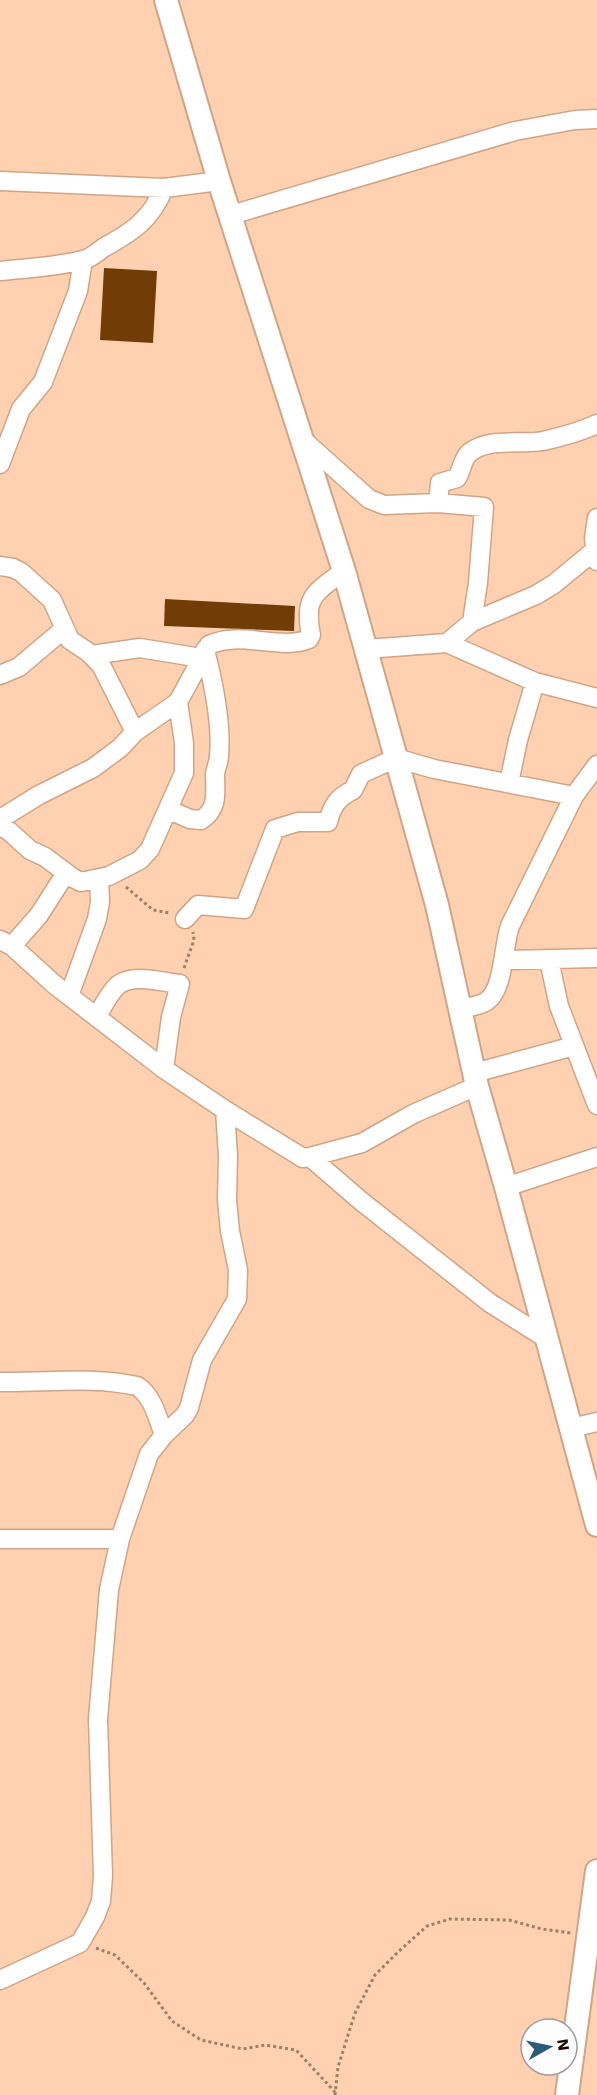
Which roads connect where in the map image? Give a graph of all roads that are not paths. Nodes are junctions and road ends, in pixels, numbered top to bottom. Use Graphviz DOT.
graph roads {
  1 [pos="166,0"];
  2 [pos="597,119"];
  3 [pos="0,181"];
  4 [pos="219,181"];
  5 [pos="164,188"];
  6 [pos="231,215"];
  7 [pos="83,260"];
  8 [pos="0,271"];
  9 [pos="597,424"];
  10 [pos="303,440"];
  11 [pos="0,464"];
  12 [pos="438,503"];
  13 [pos="597,518"];
  14 [pos="596,556"];
  15 [pos="0,566"];
  16 [pos="344,571"];
  17 [pos="472,622"];
  18 [pos="64,629"];
  19 [pos="447,644"];
  20 [pos="366,649"];
  21 [pos="203,654"];
  22 [pos="92,655"];
  23 [pos="0,675"];
  24 [pos="535,682"];
  25 [pos="597,698"];
  26 [pos="178,702"];
  27 [pos="135,732"];
  28 [pos="396,758"];
  29 [pos="597,765"];
  30 [pos="508,783"];
  31 [pos="574,796"];
  32 [pos="169,810"];
  33 [pos="0,819"];
  34 [pos="0,826"];
  35 [pos="66,873"];
  36 [pos="104,878"];
  37 [pos="185,920"];
  38 [pos="6,943"];
  39 [pos="597,958"];
  40 [pos="504,960"];
  41 [pos="549,960"];
  42 [pos="69,996"];
  43 [pos="460,1009"];
  44 [pos="96,1017"];
  45 [pos="574,1046"];
  46 [pos="164,1069"];
  47 [pos="475,1079"];
  48 [pos="597,1106"];
  49 [pos="225,1110"];
  50 [pos="310,1157"];
  51 [pos="597,1157"];
  52 [pos="506,1186"];
  53 [pos="547,1339"];
  54 [pos="0,1382"];
  55 [pos="597,1422"];
  56 [pos="571,1428"];
  57 [pos="164,1435"];
  58 [pos="597,1525"];
  59 [pos="0,1539"];
  60 [pos="120,1539"];
  61 [pos="597,1870"];
  62 [pos="592,1939"];
  63 [pos="0,1980"];
  64 [pos="567,2095"];
  1 -- 4 [label="street"];
  2 -- 6 [label="street"];
  3 -- 5 [label="street"];
  4 -- 5 [label="street"];
  4 -- 6 [label="street"];
  5 -- 7 [label="street"];
  6 -- 10 [label="street"];
  7 -- 8 [label="street"];
  7 -- 11 [label="street"];
  9 -- 12 [label="street"];
  10 -- 12 [label="street"];
  10 -- 16 [label="street"];
  12 -- 17 [label="street"];
  13 -- 14 [label="street"];
  14 -- 17 [label="street"];
  15 -- 18 [label="street"];
  16 -- 20 [label="street"];
  16 -- 21 [label="street"];
  17 -- 19 [label="street"];
  18 -- 22 [label="street"];
  18 -- 23 [label="street"];
  19 -- 20 [label="street"];
  19 -- 24 [label="street"];
  20 -- 28 [label="street"];
  21 -- 22 [label="street"];
  21 -- 26 [label="street"];
  21 -- 32 [label="street"];
  22 -- 27 [label="street"];
  24 -- 25 [label="street"];
  24 -- 30 [label="street"];
  26 -- 27 [label="street"];
  26 -- 32 [label="street"];
  27 -- 33 [label="street"];
  28 -- 30 [label="street"];
  28 -- 37 [label="street"];
  28 -- 43 [label="street"];
  29 -- 31 [label="street"];
  30 -- 31 [label="street"];
  31 -- 40 [label="street"];
  32 -- 36 [label="street"];
  34 -- 35 [label="street"];
  35 -- 36 [label="street"];
  35 -- 38 [label="street"];
  36 -- 42 [label="street"];
  38 -- 42 [label="street"];
  39 -- 41 [label="street"];
  40 -- 41 [label="street"];
  40 -- 43 [label="street"];
  41 -- 45 [label="street"];
  42 -- 44 [label="street"];
  43 -- 47 [label="street"];
  44 -- 46 [label="street"];
  44 -- 46 [label="street"];
  45 -- 47 [label="street"];
  45 -- 48 [label="street"];
  46 -- 49 [label="street"];
  47 -- 50 [label="street"];
  47 -- 52 [label="street"];
  49 -- 50 [label="street"];
  49 -- 57 [label="street"];
  50 -- 53 [label="street"];
  51 -- 52 [label="street"];
  52 -- 53 [label="street"];
  53 -- 56 [label="street"];
  54 -- 57 [label="street"];
  55 -- 56 [label="street"];
  56 -- 58 [label="street"];
  57 -- 60 [label="street"];
  59 -- 60 [label="street"];
  60 -- 63 [label="street"];
  61 -- 62 [label="street"];
  62 -- 64 [label="street"];
}
